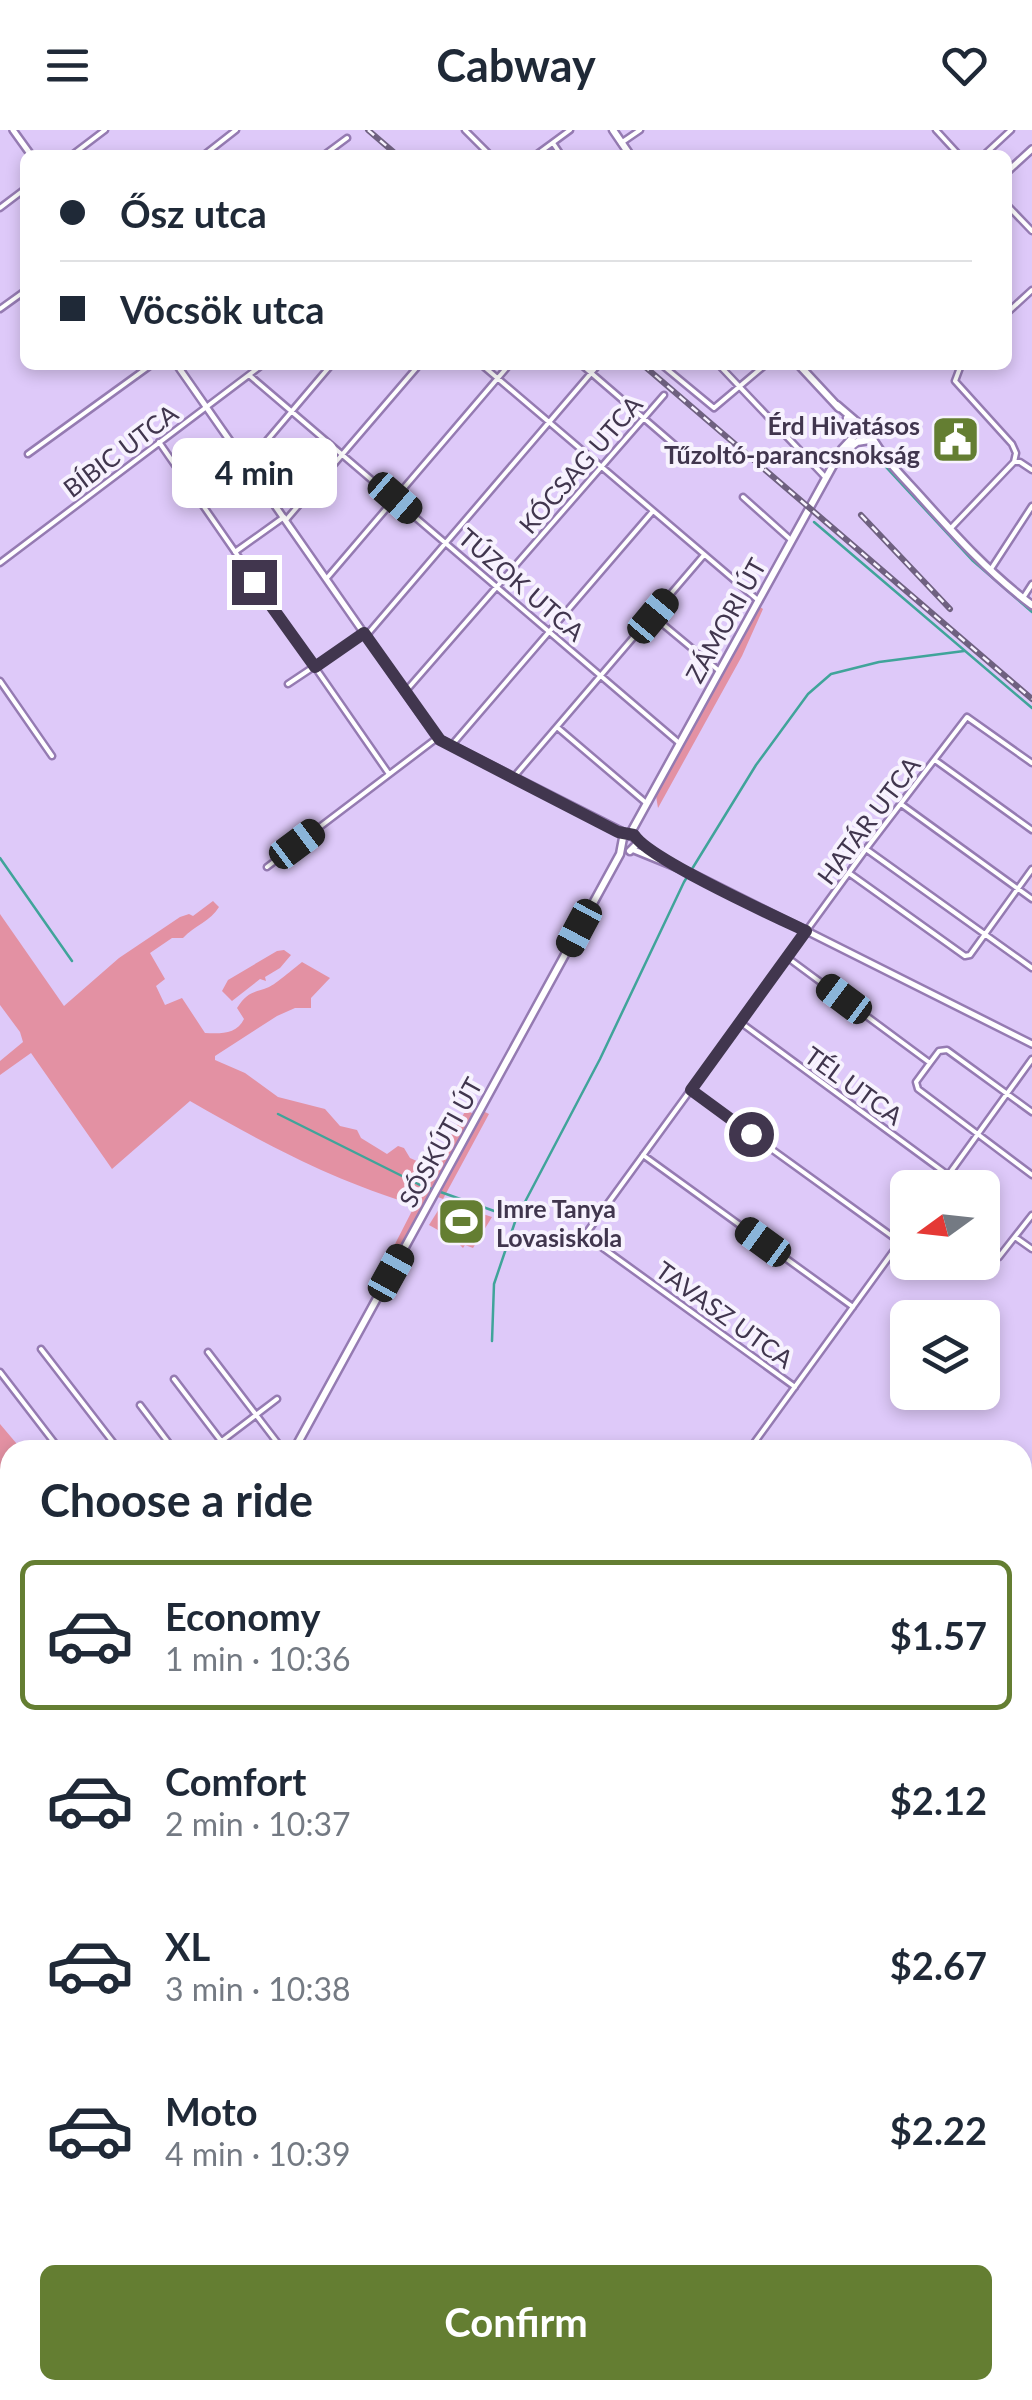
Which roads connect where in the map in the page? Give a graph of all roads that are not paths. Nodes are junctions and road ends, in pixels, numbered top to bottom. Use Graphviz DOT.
graph roads {
  1 [pos="104,130"];
  2 [pos="236,130"];
  3 [pos="466,130"];
  4 [pos="570,130"];
  5 [pos="613,130"];
  6 [pos="640,130"];
  7 [pos="936,130"];
  8 [pos="1010,130"];
  9 [pos="347,138"];
  10 [pos="553,143"];
  11 [pos="622,143"];
  12 [pos="1032,149"];
  13 [pos="78,150"];
  14 [pos="210,150"];
  15 [pos="331,150"];
  16 [pos="485,150"];
  17 [pos="543,150"];
  18 [pos="558,150"];
  19 [pos="627,150"];
  20 [pos="954,150"];
  21 [pos="989,150"];
  22 [pos="1012,167"];
  23 [pos="1012,210"];
  24 [pos="1032,231"];
  25 [pos="1032,290"];
  26 [pos="20,294"];
  27 [pos="1012,308"];
  28 [pos="0,309"];
  29 [pos="144,370"];
  30 [pos="180,370"];
  31 [pos="256,370"];
  32 [pos="327,370"];
  33 [pos="416,370"];
  34 [pos="488,370"];
  35 [pos="504,370"];
  36 [pos="588,370"];
  37 [pos="594,370"];
  38 [pos="668,370"];
  39 [pos="724,370"];
  40 [pos="760,370"];
  41 [pos="805,370"];
  42 [pos="959,370"];
  43 [pos="591,373"];
  44 [pos="249,375"];
  45 [pos="497,378"];
  46 [pos="740,388"];
  47 [pos="664,395"];
  48 [pos="206,406"];
  49 [pos="292,411"];
  50 [pos="643,418"];
  51 [pos="549,422"];
  52 [pos="861,435"];
  53 [pos="159,442"];
  54 [pos="28,454"];
  55 [pos="343,454"];
  56 [pos="691,459"];
  57 [pos="1014,462"];
  58 [pos="247,464"];
  59 [pos="602,467"];
  60 [pos="1032,470"];
  61 [pos="826,478"];
  62 [pos="743,497"];
  63 [pos="395,498"];
  64 [pos="1032,506"];
  65 [pos="654,511"];
  66 [pos="285,519"];
  67 [pos="950,529"];
  68 [pos="792,540"];
  69 [pos="446,542"];
  70 [pos="234,554"];
  71 [pos="704,554"];
  72 [pos="0,563"];
  73 [pos="990,570"];
  74 [pos="326,579"];
  75 [pos="1032,584"];
  76 [pos="498,586"];
  77 [pos="1023,598"];
  78 [pos="758,601"];
  79 [pos="1032,605"];
  80 [pos="653,616"];
  81 [pos="550,632"];
  82 [pos="365,635"];
  83 [pos="315,667"];
  84 [pos="720,672"];
  85 [pos="601,676"];
  86 [pos="0,682"];
  87 [pos="288,684"];
  88 [pos="405,692"];
  89 [pos="557,727"];
  90 [pos="437,738"];
  91 [pos="680,744"];
  92 [pos="451,747"];
  93 [pos="52,756"];
  94 [pos="935,760"];
  95 [pos="1032,764"];
  96 [pos="389,774"];
  97 [pos="514,778"];
  98 [pos="648,804"];
  99 [pos="901,804"];
  100 [pos="1032,830"];
  101 [pos="630,842"];
  102 [pos="866,849"];
  103 [pos="267,867"];
  104 [pos="1032,868"];
  105 [pos="849,873"];
  106 [pos="1018,888"];
  107 [pos="1032,899"];
  108 [pos="806,931"];
  109 [pos="985,934"];
  110 [pos="787,957"];
  111 [pos="1032,968"];
  112 [pos="740,1022"];
  113 [pos="1032,1044"];
  114 [pos="1032,1059"];
  115 [pos="930,1063"];
  116 [pos="691,1090"];
  117 [pos="1007,1094"];
  118 [pos="1032,1112"];
  119 [pos="978,1135"];
  120 [pos="643,1155"];
  121 [pos="940,1170"];
  122 [pos="952,1170"];
  123 [pos="1032,1175"];
  124 [pos="1032,1214"];
  125 [pos="585,1235"];
  126 [pos="890,1235"];
  127 [pos="1015,1237"];
  128 [pos="1032,1249"];
  129 [pos="890,1256"];
  130 [pos="1000,1256"];
  131 [pos="854,1307"];
  132 [pos="41,1350"];
  133 [pos="208,1352"];
  134 [pos="0,1372"];
  135 [pos="174,1379"];
  136 [pos="796,1387"];
  137 [pos="277,1400"];
  138 [pos="140,1406"];
  139 [pos="256,1415"];
  140 [pos="52,1440"];
  141 [pos="111,1440"];
  142 [pos="166,1440"];
  143 [pos="220,1440"];
  144 [pos="225,1440"];
  145 [pos="275,1440"];
  146 [pos="299,1440"];
  147 [pos="757,1440"];
  1 -- 13 [label="street"];
  2 -- 14 [label="street"];
  3 -- 16 [label="street"];
  4 -- 10 [label="street"];
  5 -- 11 [label="main road"];
  6 -- 11 [label="street"];
  7 -- 20 [label="street"];
  8 -- 21 [label="street"];
  9 -- 15 [label="street"];
  10 -- 17 [label="street"];
  10 -- 18 [label="street"];
  11 -- 19 [label="main road"];
  12 -- 22 [label="street"];
  23 -- 24 [label="street"];
  25 -- 27 [label="street"];
  26 -- 28 [label="street"];
  29 -- 54 [label="street"];
  30 -- 48 [label="street"];
  31 -- 44 [label="street, BÍBIC UTCA"];
  32 -- 49 [label="street"];
  33 -- 55 [label="street"];
  34 -- 45 [label="street"];
  35 -- 45 [label="street"];
  36 -- 43 [label="street"];
  37 -- 43 [label="street"];
  38 -- 46 [label="street"];
  39 -- 46 [label="street"];
  40 -- 46 [label="street"];
  41 -- 52 [label="main road"];
  42 -- 57 [label="street"];
  43 -- 50 [label="street"];
  43 -- 51 [label="street"];
  44 -- 48 [label="street, BÍBIC UTCA"];
  44 -- 49 [label="street, TÚZOK UTCA"];
  45 -- 51 [label="street"];
  45 -- 63 [label="street"];
  46 -- 61 [label="street"];
  47 -- 50 [label="street, KÓCSAG UTCA"];
  48 -- 53 [label="street, BÍBIC UTCA"];
  48 -- 58 [label="street"];
  49 -- 55 [label="street, TÚZOK UTCA"];
  49 -- 58 [label="street"];
  50 -- 56 [label="street"];
  50 -- 59 [label="street, KÓCSAG UTCA"];
  51 -- 59 [label="street"];
  51 -- 69 [label="street"];
  52 -- 61 [label="main road, ZÁMORI ÚT"];
  52 -- 67 [label="main road"];
  53 -- 70 [label="street"];
  53 -- 72 [label="street, BÍBIC UTCA"];
  55 -- 63 [label="street, TÚZOK UTCA"];
  55 -- 66 [label="street"];
  57 -- 60 [label="street"];
  57 -- 67 [label="street"];
  58 -- 66 [label="street"];
  59 -- 65 [label="street"];
  59 -- 76 [label="street, KÓCSAG UTCA"];
  61 -- 68 [label="main road, ZÁMORI ÚT"];
  62 -- 68 [label="street"];
  63 -- 69 [label="street, TÚZOK UTCA"];
  63 -- 74 [label="street"];
  64 -- 73 [label="street"];
  65 -- 71 [label="street"];
  65 -- 81 [label="street"];
  66 -- 70 [label="street"];
  66 -- 74 [label="street"];
  67 -- 73 [label="main road"];
  68 -- 78 [label="main road, ZÁMORI ÚT"];
  69 -- 76 [label="street, TÚZOK UTCA"];
  69 -- 82 [label="street"];
  70 -- 83 [label="street"];
  71 -- 78 [label="street"];
  71 -- 80 [label="street"];
  73 -- 77 [label="main road"];
  74 -- 82 [label="street"];
  75 -- 77 [label="street"];
  76 -- 81 [label="street, TÚZOK UTCA"];
  76 -- 88 [label="street, KÓCSAG UTCA"];
  77 -- 79 [label="main road"];
  78 -- 84 [label="main road, ZÁMORI ÚT"];
  80 -- 84 [label="street"];
  80 -- 85 [label="street"];
  81 -- 85 [label="street, TÚZOK UTCA"];
  81 -- 92 [label="street"];
  82 -- 83 [label="street"];
  82 -- 88 [label="street"];
  83 -- 87 [label="street"];
  83 -- 96 [label="street"];
  84 -- 91 [label="main road, ZÁMORI ÚT"];
  85 -- 89 [label="street"];
  85 -- 91 [label="street, TÚZOK UTCA"];
  86 -- 93 [label="street"];
  88 -- 90 [label="street"];
  89 -- 97 [label="street"];
  89 -- 98 [label="street"];
  90 -- 92 [label="street"];
  90 -- 96 [label="street"];
  91 -- 98 [label="main road, ZÁMORI ÚT"];
  92 -- 97 [label="street"];
  94 -- 95 [label="street, HATÁR UTCA"];
  94 -- 99 [label="street, HATÁR UTCA"];
  94 -- 100 [label="street"];
  96 -- 103 [label="street"];
  97 -- 101 [label="street"];
  98 -- 101 [label="main road, ZÁMORI ÚT"];
  99 -- 102 [label="street, HATÁR UTCA"];
  99 -- 106 [label="street"];
  101 -- 108 [label="street"];
  101 -- 146 [label="main road, SÓSKÚTI ÚT"];
  102 -- 105 [label="street, HATÁR UTCA"];
  102 -- 109 [label="street"];
  104 -- 106 [label="street"];
  105 -- 108 [label="street, HATÁR UTCA"];
  105 -- 109 [label="street"];
  106 -- 107 [label="street"];
  106 -- 109 [label="street"];
  108 -- 110 [label="street, HATÁR UTCA"];
  108 -- 113 [label="street"];
  109 -- 111 [label="street"];
  110 -- 112 [label="street, HATÁR UTCA"];
  110 -- 115 [label="street"];
  112 -- 116 [label="street, HATÁR UTCA"];
  112 -- 121 [label="street, TÉL UTCA"];
  114 -- 117 [label="street"];
  115 -- 117 [label="street"];
  115 -- 119 [label="street"];
  116 -- 120 [label="street, HATÁR UTCA"];
  116 -- 126 [label="street"];
  117 -- 118 [label="street"];
  117 -- 119 [label="street"];
  119 -- 122 [label="street"];
  119 -- 123 [label="street"];
  120 -- 125 [label="street, HATÁR UTCA"];
  120 -- 131 [label="street"];
  124 -- 127 [label="street"];
  125 -- 136 [label="street, TAVASZ UTCA"];
  127 -- 128 [label="street"];
  127 -- 130 [label="street"];
  129 -- 131 [label="street"];
  131 -- 136 [label="street"];
  132 -- 141 [label="street"];
  133 -- 139 [label="street"];
  134 -- 140 [label="street"];
  135 -- 143 [label="street"];
  136 -- 147 [label="street"];
  137 -- 139 [label="street"];
  138 -- 142 [label="street"];
  139 -- 144 [label="street"];
  139 -- 145 [label="street"];
}
